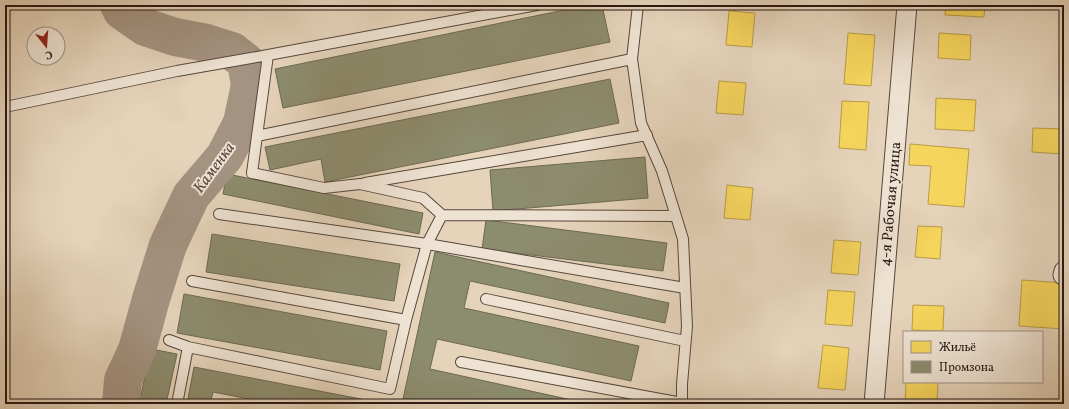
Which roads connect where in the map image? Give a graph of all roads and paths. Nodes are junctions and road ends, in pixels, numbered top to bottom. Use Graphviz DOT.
graph roads {
  1 [pos="537,5"];
  2 [pos="638,5"];
  3 [pos="907,5"];
  4 [pos="268,55"];
  5 [pos="632,59"];
  6 [pos="5,107"];
  7 [pos="646,135"];
  8 [pos="257,136"];
  9 [pos="360,184"];
  10 [pos="219,214"];
  11 [pos="442,215"];
  12 [pos="676,216"];
  13 [pos="427,244"];
  14 [pos="192,281"];
  15 [pos="685,288"];
  16 [pos="486,299"];
  17 [pos="406,320"];
  18 [pos="169,340"];
  19 [pos="685,340"];
  20 [pos="188,347"];
  21 [pos="461,362"];
  22 [pos="177,404"];
  23 [pos="682,404"];
  24 [pos="874,404"];
  1 -- 4 [label="lane"];
  2 -- 5 [label="lane"];
  3 -- 24 [label="street, 4-я Рабочая улица"];
  4 -- 6 [label="lane"];
  4 -- 8 [label="lane"];
  5 -- 7 [label="lane"];
  5 -- 8 [label="lane"];
  7 -- 9 [label="lane"];
  7 -- 12 [label="lane"];
  8 -- 9 [label="lane"];
  9 -- 11 [label="lane"];
  10 -- 13 [label="lane"];
  11 -- 12 [label="lane"];
  11 -- 13 [label="lane"];
  12 -- 15 [label="lane"];
  13 -- 15 [label="lane"];
  13 -- 17 [label="lane"];
  14 -- 17 [label="lane"];
  15 -- 19 [label="lane"];
  16 -- 19 [label="lane"];
  17 -- 20 [label="lane"];
  18 -- 20 [label="lane"];
  19 -- 23 [label="lane"];
  20 -- 22 [label="lane"];
  21 -- 23 [label="lane"];
}
